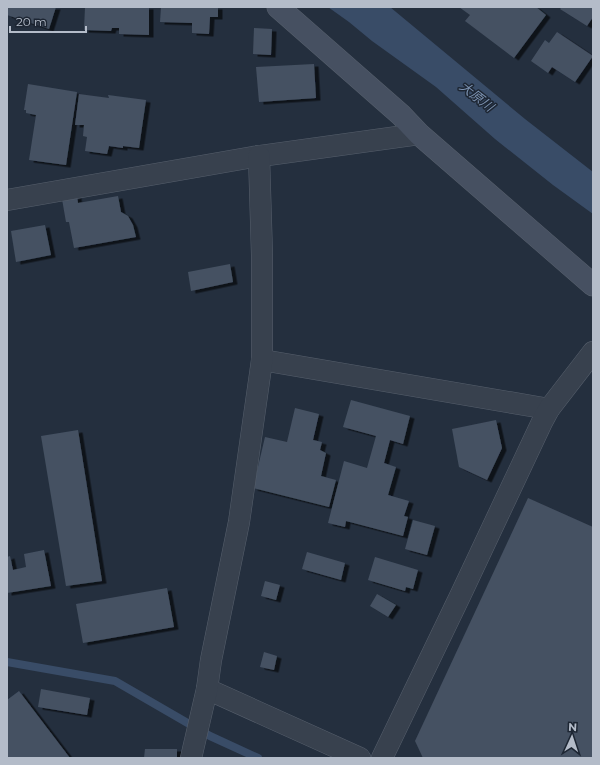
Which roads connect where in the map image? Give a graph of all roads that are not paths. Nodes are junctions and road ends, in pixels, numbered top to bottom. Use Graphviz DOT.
graph roads {
  1 [pos="278,7"];
  2 [pos="419,134"];
  3 [pos="259,156"];
  4 [pos="7,200"];
  5 [pos="593,285"];
  6 [pos="593,352"];
  7 [pos="262,360"];
  8 [pos="549,409"];
  9 [pos="207,689"];
  10 [pos="193,749"];
  11 [pos="360,758"];
  12 [pos="382,758"];
  1 -- 2 [label="street"];
  2 -- 3 [label="street"];
  2 -- 5 [label="street"];
  3 -- 4 [label="street"];
  3 -- 7 [label="street"];
  6 -- 8 [label="street"];
  7 -- 8 [label="street"];
  7 -- 9 [label="street"];
  8 -- 12 [label="street"];
  9 -- 10 [label="street"];
  9 -- 11 [label="street"];
}
